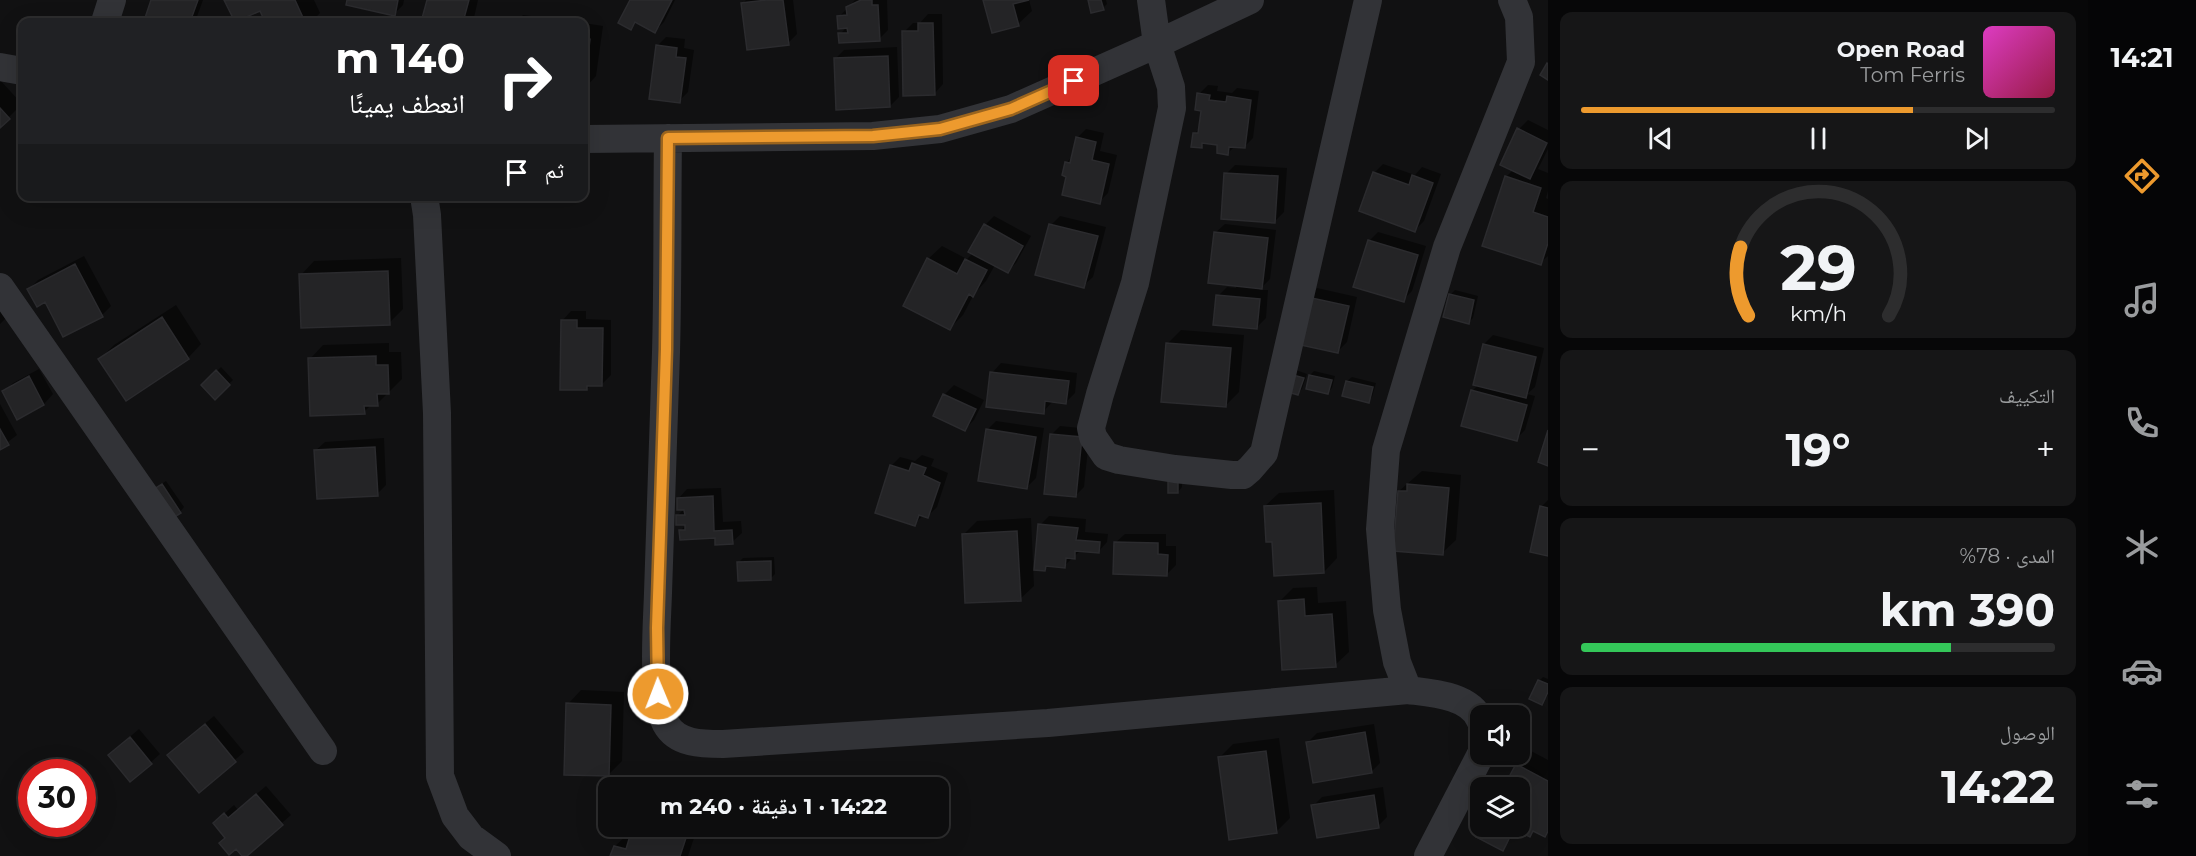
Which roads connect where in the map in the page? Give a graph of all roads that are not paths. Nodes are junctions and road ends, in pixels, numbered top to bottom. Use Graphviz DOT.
graph roads {
  1 [pos="112,0"];
  2 [pos="1151,0"];
  3 [pos="1250,0"];
  4 [pos="1368,0"];
  5 [pos="1512,0"];
  6 [pos="106,18"];
  7 [pos="1157,44"];
  8 [pos="0,67"];
  9 [pos="18,70"];
  10 [pos="668,138"];
  11 [pos="588,140"];
  12 [pos="425,201"];
  13 [pos="0,287"];
  14 [pos="1408,690"];
  15 [pos="1470,707"];
  16 [pos="323,751"];
  17 [pos="1475,765"];
  18 [pos="497,856"];
  19 [pos="1428,856"];
  1 -- 6 [label="street"];
  2 -- 7 [label="street"];
  3 -- 7 [label="street"];
  4 -- 7 [label="street"];
  5 -- 14 [label="street"];
  7 -- 10 [label="street"];
  8 -- 9 [label="street"];
  10 -- 11 [label="street"];
  10 -- 14 [label="street"];
  12 -- 18 [label="street"];
  13 -- 16 [label="street"];
  14 -- 15 [label="street"];
  17 -- 19 [label="street"];
}
